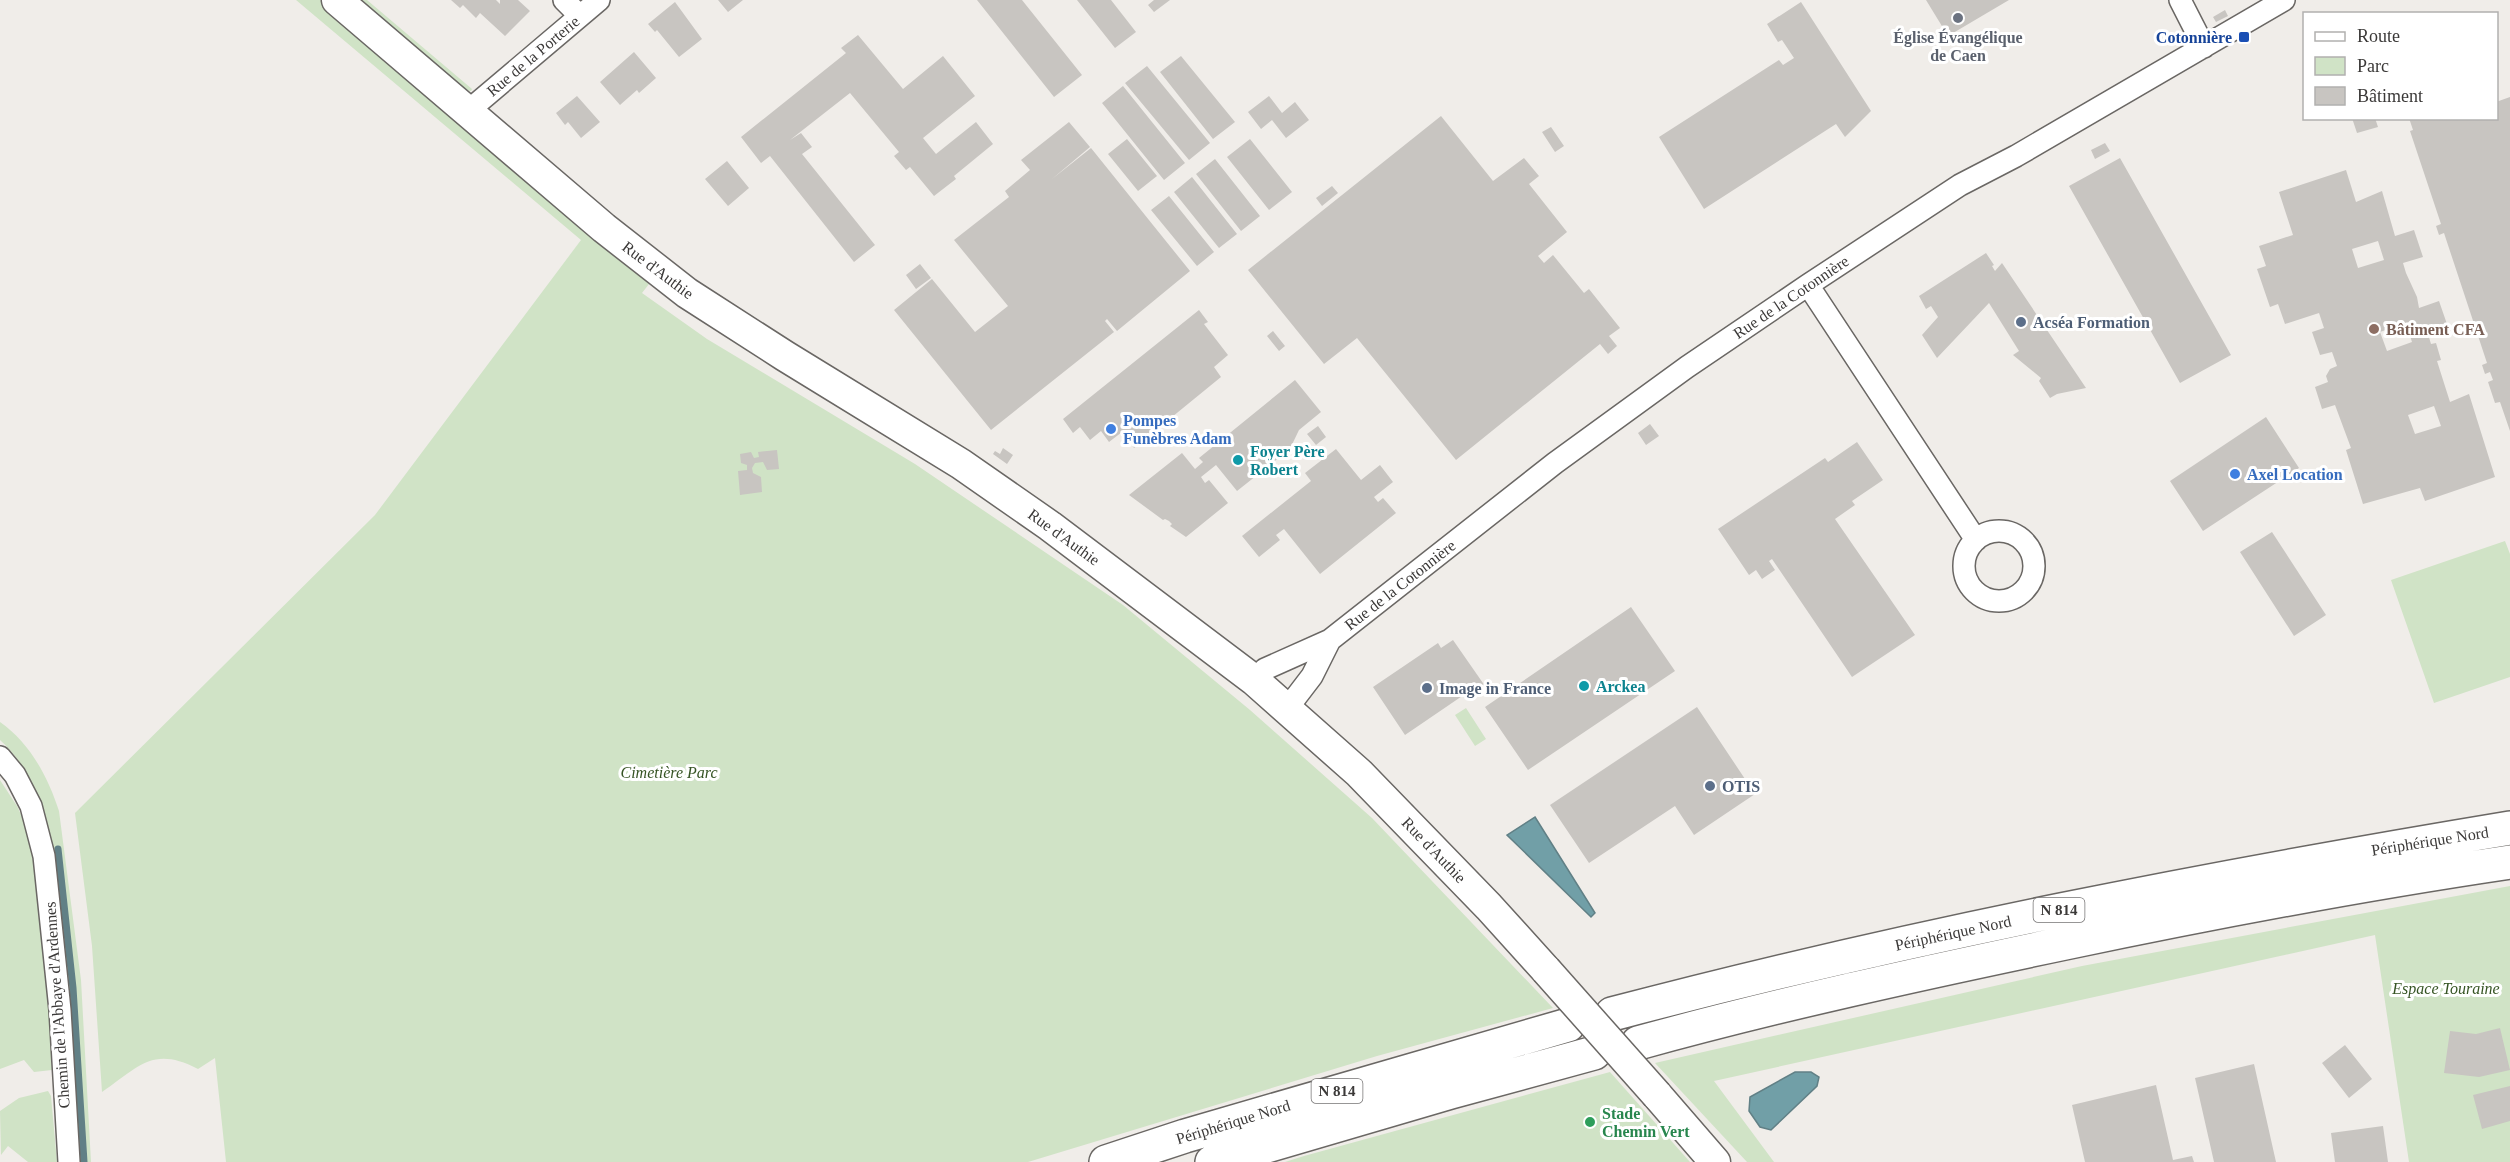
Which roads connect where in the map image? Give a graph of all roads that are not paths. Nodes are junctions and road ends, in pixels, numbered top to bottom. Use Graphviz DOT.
graph roads {
  1 [pos="337,0"];
  2 [pos="564,0"];
  3 [pos="599,0"];
  4 [pos="2180,0"];
  5 [pos="2284,0"];
  6 [pos="580,16"];
  7 [pos="2204,47"];
  8 [pos="468,111"];
  9 [pos="1808,285"];
  10 [pos="1976,540"];
  11 [pos="1330,640"];
  12 [pos="1254,681"];
  13 [pos="1286,710"];
  14 [pos="0,757"];
  15 [pos="2510,828"];
  16 [pos="2510,862"];
  17 [pos="1612,1014"];
  18 [pos="1568,1025"];
  19 [pos="1638,1043"];
  20 [pos="1594,1053"];
  21 [pos="69,1162"];
  22 [pos="1106,1162"];
  23 [pos="1212,1162"];
  24 [pos="1715,1162"];
  1 -- 8 [label="street, Rue d'Authie"];
  2 -- 6 [label="street"];
  3 -- 6 [label="street, Rue de la Porterie"];
  4 -- 7 [label="street"];
  5 -- 7 [label="street, Rue de la Cotonnière"];
  6 -- 8 [label="street, Rue de la Porterie"];
  7 -- 9 [label="street, Rue de la Cotonnière"];
  8 -- 12 [label="street, Rue d'Authie"];
  9 -- 10 [label="street"];
  9 -- 11 [label="street, Rue de la Cotonnière"];
  11 -- 12 [label="street, Rue de la Cotonnière"];
  11 -- 13 [label="street, Rue de la Cotonnière"];
  12 -- 13 [label="street, Rue d'Authie"];
  13 -- 24 [label="street, Rue d'Authie, bridge"];
  14 -- 21 [label="street, Chemin de l'Abbaye d'Ardennes"];
  15 -- 17 [label="highway, Périphérique Nord / N 814"];
  16 -- 19 [label="highway, Périphérique Nord / N 814"];
  18 -- 22 [label="highway, Périphérique Nord / N 814"];
  20 -- 23 [label="highway, Périphérique Nord / N 814"];
}
